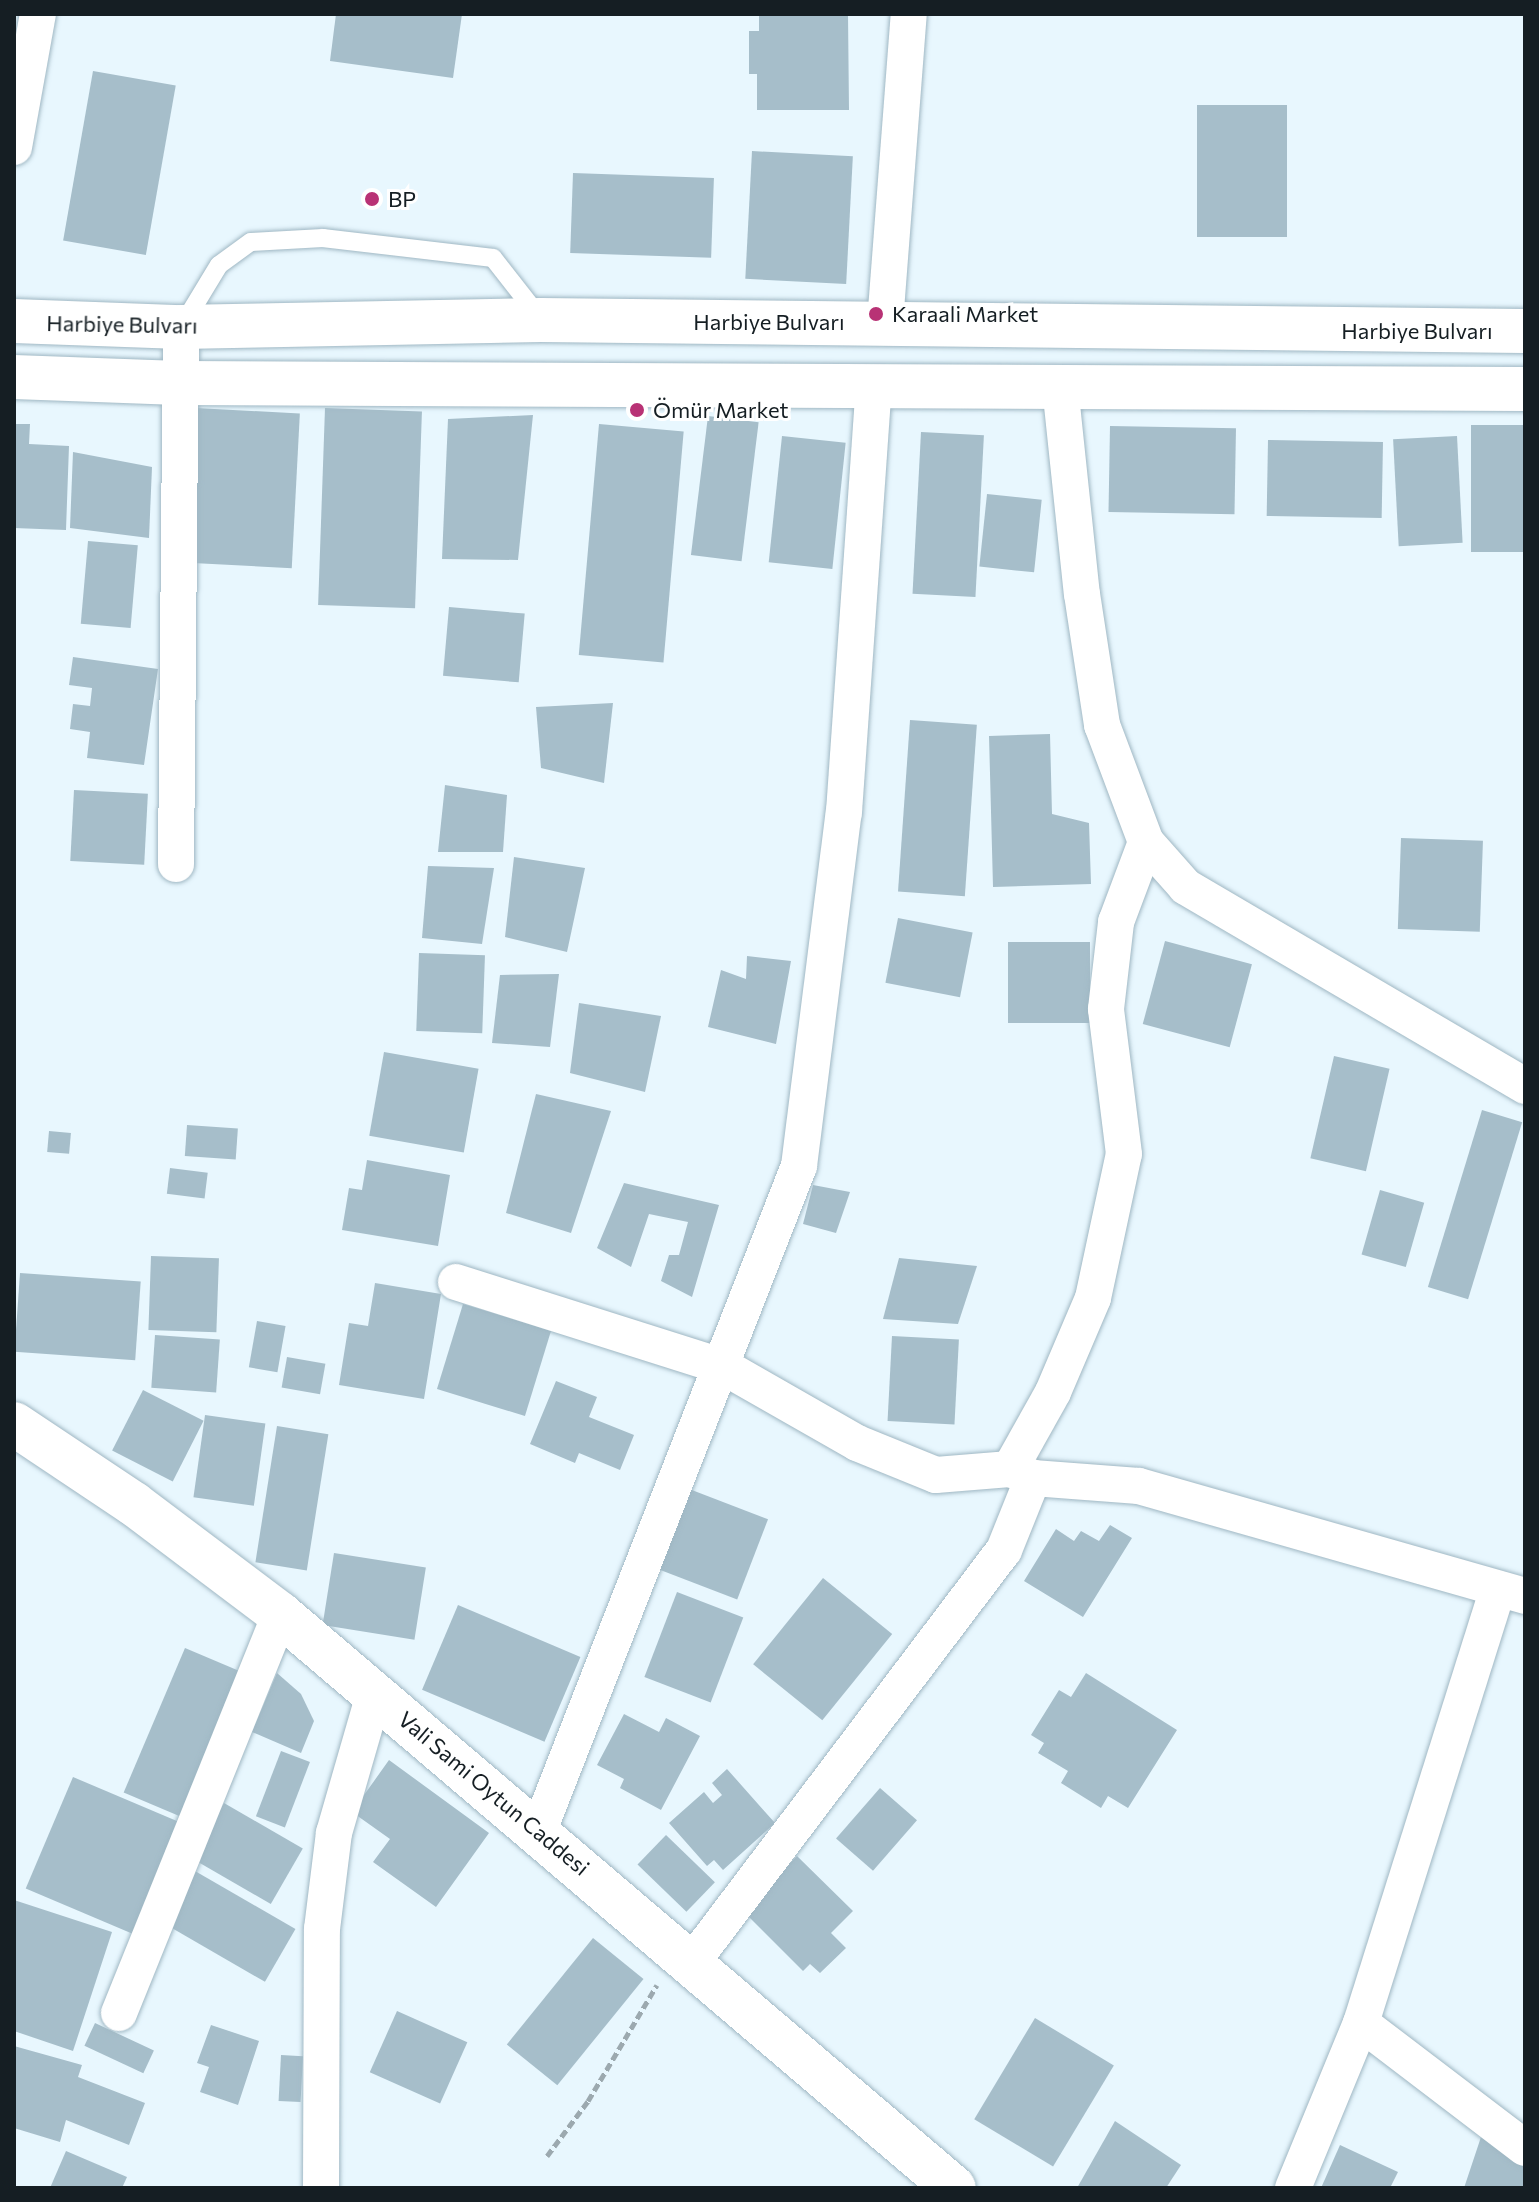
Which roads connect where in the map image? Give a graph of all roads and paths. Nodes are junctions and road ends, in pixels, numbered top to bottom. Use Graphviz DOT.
graph roads {
  1 [pos="38,14"];
  2 [pos="909,14"];
  3 [pos="14,147"];
  4 [pos="541,320"];
  5 [pos="14,321"];
  6 [pos="885,323"];
  7 [pos="181,327"];
  8 [pos="1525,331"];
  9 [pos="14,377"];
  10 [pos="179,383"];
  11 [pos="1060,386"];
  12 [pos="874,387"];
  13 [pos="1525,389"];
  14 [pos="1146,842"];
  15 [pos="176,864"];
  16 [pos="1525,1086"];
  17 [pos="456,1282"];
  18 [pos="724,1367"];
  19 [pos="14,1424"];
  20 [pos="1022,1474"];
  21 [pos="1512,1592"];
  22 [pos="280,1614"];
  23 [pos="375,1691"];
  24 [pos="539,1830"];
  25 [pos="686,1956"];
  26 [pos="119,2013"];
  27 [pos="1361,2023"];
  28 [pos="1525,2148"];
  29 [pos="547,2156"];
  30 [pos="321,2188"];
  31 [pos="954,2188"];
  32 [pos="1293,2188"];
  1 -- 3 [label="street"];
  2 -- 6 [label="street"];
  4 -- 6 [label="main road, Harbiye Bulvarı"];
  4 -- 7 [label="main road, Harbiye Bulvarı"];
  4 -- 7 [label="lane"];
  5 -- 7 [label="main road, Harbiye Bulvarı"];
  6 -- 8 [label="main road, Harbiye Bulvarı"];
  7 -- 10 [label="street"];
  9 -- 10 [label="main road"];
  10 -- 12 [label="main road"];
  10 -- 15 [label="street"];
  11 -- 12 [label="main road"];
  11 -- 13 [label="main road"];
  11 -- 14 [label="street"];
  12 -- 18 [label="street"];
  14 -- 16 [label="street"];
  14 -- 20 [label="street"];
  17 -- 18 [label="street"];
  18 -- 20 [label="street"];
  18 -- 24 [label="street"];
  19 -- 22 [label="main road, Vali Sami Oytun Caddesi"];
  20 -- 21 [label="street"];
  20 -- 25 [label="street"];
  21 -- 27 [label="street"];
  22 -- 23 [label="main road, Vali Sami Oytun Caddesi"];
  22 -- 26 [label="street"];
  23 -- 24 [label="main road, Vali Sami Oytun Caddesi"];
  23 -- 30 [label="street"];
  24 -- 25 [label="main road, Vali Sami Oytun Caddesi"];
  25 -- 29 [label="path"];
  25 -- 31 [label="main road, Vali Sami Oytun Caddesi"];
  27 -- 28 [label="street"];
  27 -- 32 [label="street"];
}
